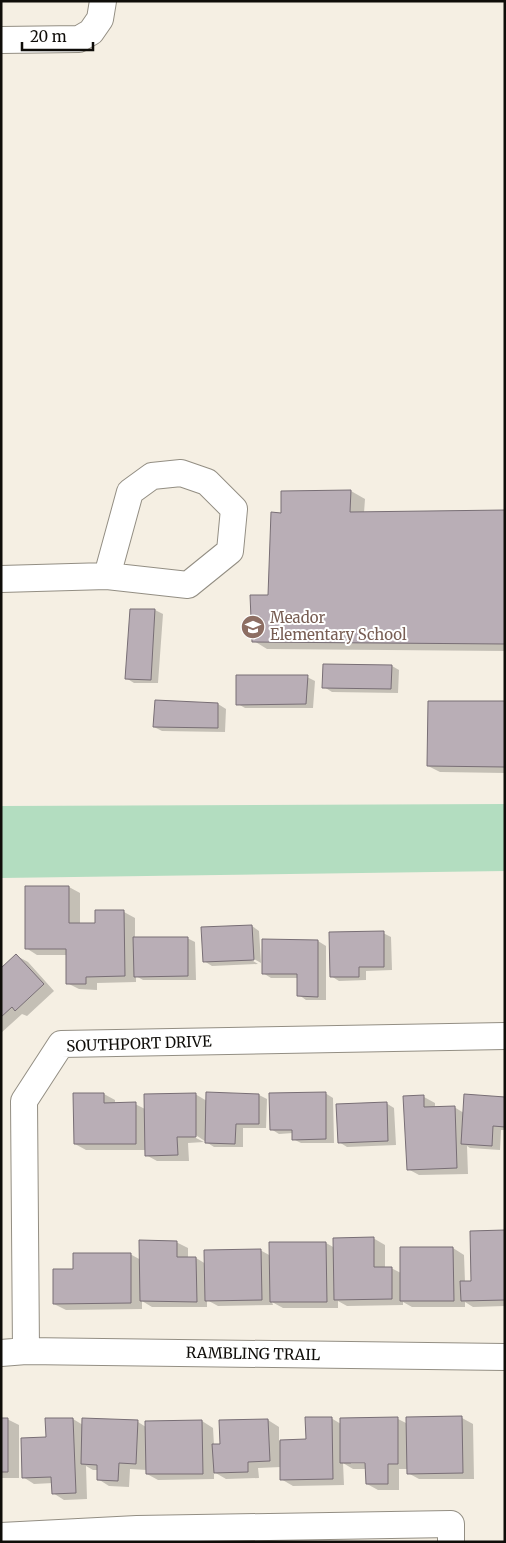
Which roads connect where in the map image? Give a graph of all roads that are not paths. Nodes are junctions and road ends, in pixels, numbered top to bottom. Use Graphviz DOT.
graph roads {
  1 [pos="103,1"];
  2 [pos="1,40"];
  3 [pos="107,576"];
  4 [pos="1,579"];
  5 [pos="505,1036"];
  6 [pos="14,1352"];
  7 [pos="505,1357"];
  8 [pos="1,1536"];
  9 [pos="138,1536"];
  10 [pos="451,1542"];
  1 -- 2 [label="street"];
  3 -- 3 [label="street"];
  3 -- 4 [label="street"];
  5 -- 6 [label="street, SOUTHPORT DRIVE"];
  6 -- 7 [label="street, RAMBLING TRAIL"];
  8 -- 9 [label="street"];
  9 -- 10 [label="street"];
}
